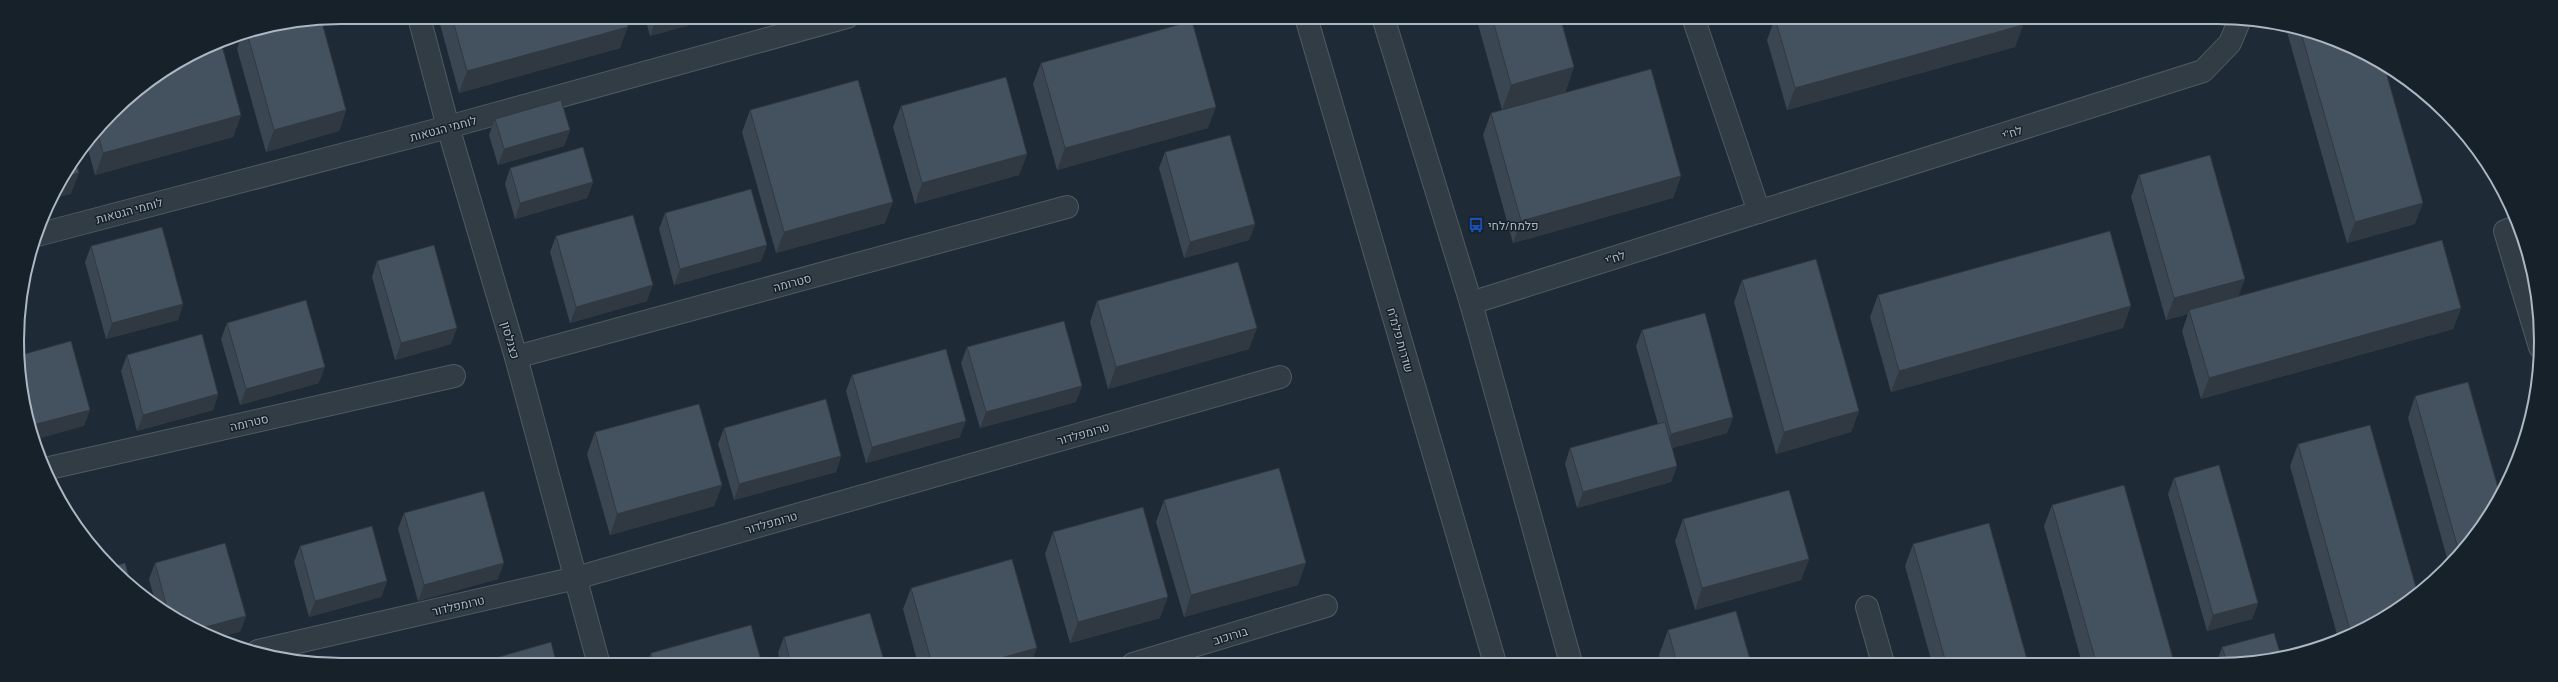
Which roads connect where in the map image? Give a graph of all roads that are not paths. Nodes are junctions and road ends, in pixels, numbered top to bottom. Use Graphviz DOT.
graph roads {
  1 [pos="421,24"];
  2 [pos="822,24"];
  3 [pos="1308,24"];
  4 [pos="1385,24"];
  5 [pos="1695,24"];
  6 [pos="2238,25"];
  7 [pos="448,127"];
  8 [pos="1067,207"];
  9 [pos="1759,212"];
  10 [pos="2512,228"];
  11 [pos="43,233"];
  12 [pos="1471,303"];
  13 [pos="2533,315"];
  14 [pos="516,357"];
  15 [pos="454,376"];
  16 [pos="1280,377"];
  17 [pos="51,468"];
  18 [pos="576,578"];
  19 [pos="1326,606"];
  20 [pos="1867,607"];
  21 [pos="267,649"];
  22 [pos="597,658"];
  23 [pos="1153,658"];
  24 [pos="1494,658"];
  25 [pos="1570,658"];
  26 [pos="1882,658"];
  1 -- 7 [label="street, כצנלסון"];
  2 -- 7 [label="street, לוחמי הגטאות"];
  3 -- 24 [label="street, שדרות פלמ\"ח"];
  4 -- 12 [label="street"];
  5 -- 9 [label="street"];
  6 -- 9 [label="street, לח\"י"];
  7 -- 11 [label="street, לוחמי הגטאות"];
  7 -- 14 [label="street, כצנלסון"];
  8 -- 14 [label="street, סטרומה"];
  9 -- 12 [label="street, לח\"י"];
  10 -- 13 [label="street"];
  12 -- 25 [label="street"];
  14 -- 18 [label="street, כצנלסון"];
  15 -- 17 [label="street, סטרומה"];
  16 -- 18 [label="street, טרומפלדור"];
  18 -- 21 [label="street, טרומפלדור"];
  18 -- 22 [label="street, כצנלסון"];
  19 -- 23 [label="street, בורוכוב"];
  20 -- 26 [label="street"];
}
